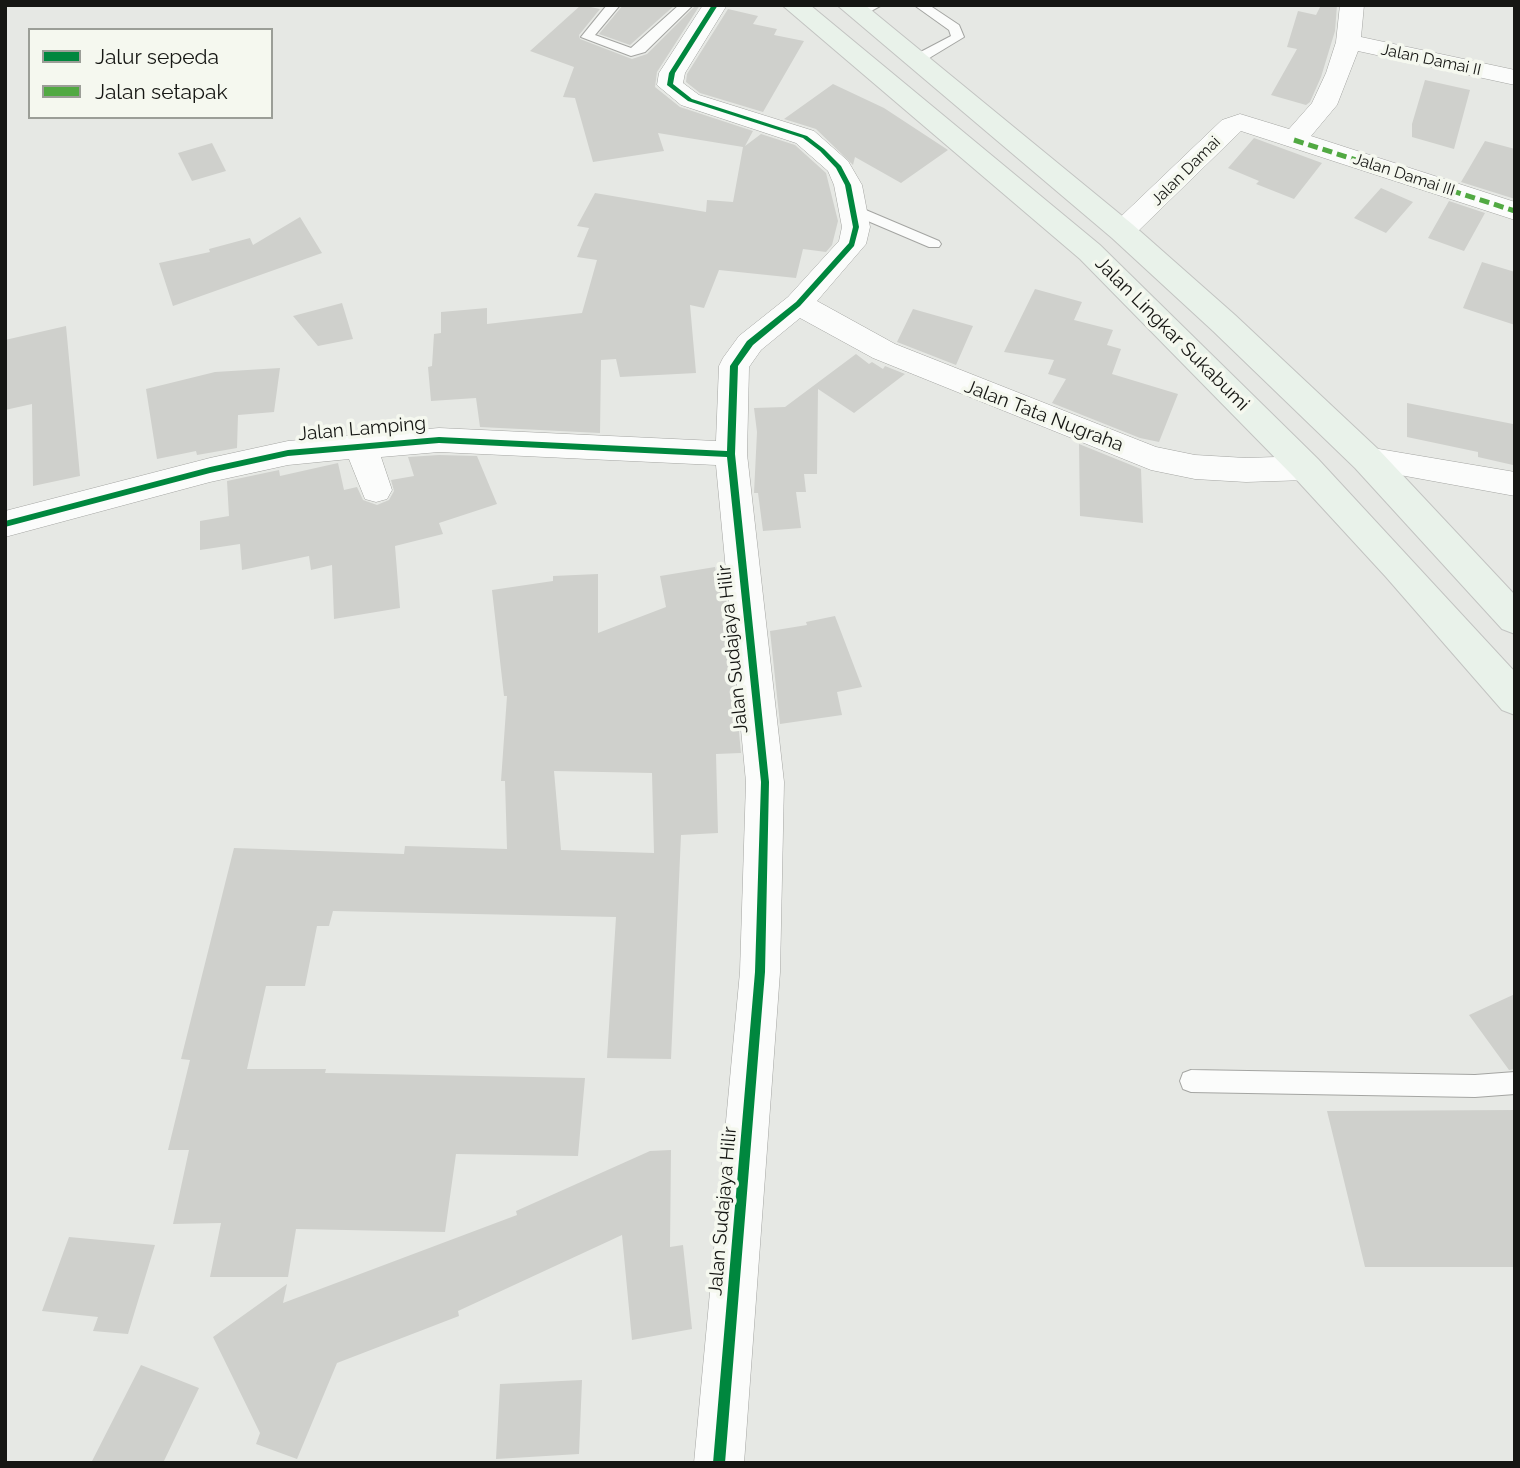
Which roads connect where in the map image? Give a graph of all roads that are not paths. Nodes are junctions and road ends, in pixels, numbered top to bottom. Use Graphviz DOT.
graph roads {
  1 [pos="614,5"];
  2 [pos="687,5"];
  3 [pos="715,5"];
  4 [pos="794,5"];
  5 [pos="920,5"];
  6 [pos="1352,5"];
  7 [pos="861,8"];
  8 [pos="1348,42"];
  9 [pos="916,60"];
  10 [pos="1515,78"];
  11 [pos="1294,140"];
  12 [pos="854,210"];
  13 [pos="1515,211"];
  14 [pos="1122,231"];
  15 [pos="934,244"];
  16 [pos="798,304"];
  17 [pos="363,447"];
  18 [pos="731,454"];
  19 [pos="1367,458"];
  20 [pos="1306,468"];
  21 [pos="1515,484"];
  22 [pos="376,490"];
  23 [pos="5,524"];
  24 [pos="1515,619"];
  25 [pos="1515,699"];
  26 [pos="1191,1082"];
  27 [pos="1515,1083"];
  28 [pos="719,1463"];
  1 -- 2 [label="lane"];
  3 -- 12 [label="street, Jalan Sudajaya Hilir"];
  4 -- 20 [label="main road, Jalan Lingkar Sukabumi"];
  5 -- 9 [label="lane"];
  6 -- 8 [label="street"];
  7 -- 9 [label="main road, Jalan Lingkar Sukabumi"];
  8 -- 10 [label="street, Jalan Damai II"];
  8 -- 11 [label="street"];
  9 -- 14 [label="main road, Jalan Lingkar Sukabumi"];
  11 -- 13 [label="street, Jalan Damai III"];
  11 -- 14 [label="street, Jalan Damai"];
  12 -- 15 [label="lane"];
  12 -- 16 [label="street, Jalan Sudajaya Hilir"];
  14 -- 19 [label="main road, Jalan Lingkar Sukabumi"];
  16 -- 18 [label="street, Jalan Sudajaya Hilir"];
  16 -- 20 [label="street, Jalan Tata Nugraha"];
  17 -- 18 [label="street, Jalan Lamping"];
  17 -- 22 [label="street"];
  17 -- 23 [label="street, Jalan Lamping"];
  18 -- 28 [label="street, Jalan Sudajaya Hilir"];
  19 -- 21 [label="street"];
  19 -- 24 [label="main road, Jalan Lingkar Sukabumi"];
  20 -- 25 [label="main road, Jalan Lingkar Sukabumi"];
  26 -- 27 [label="lane"];
}
